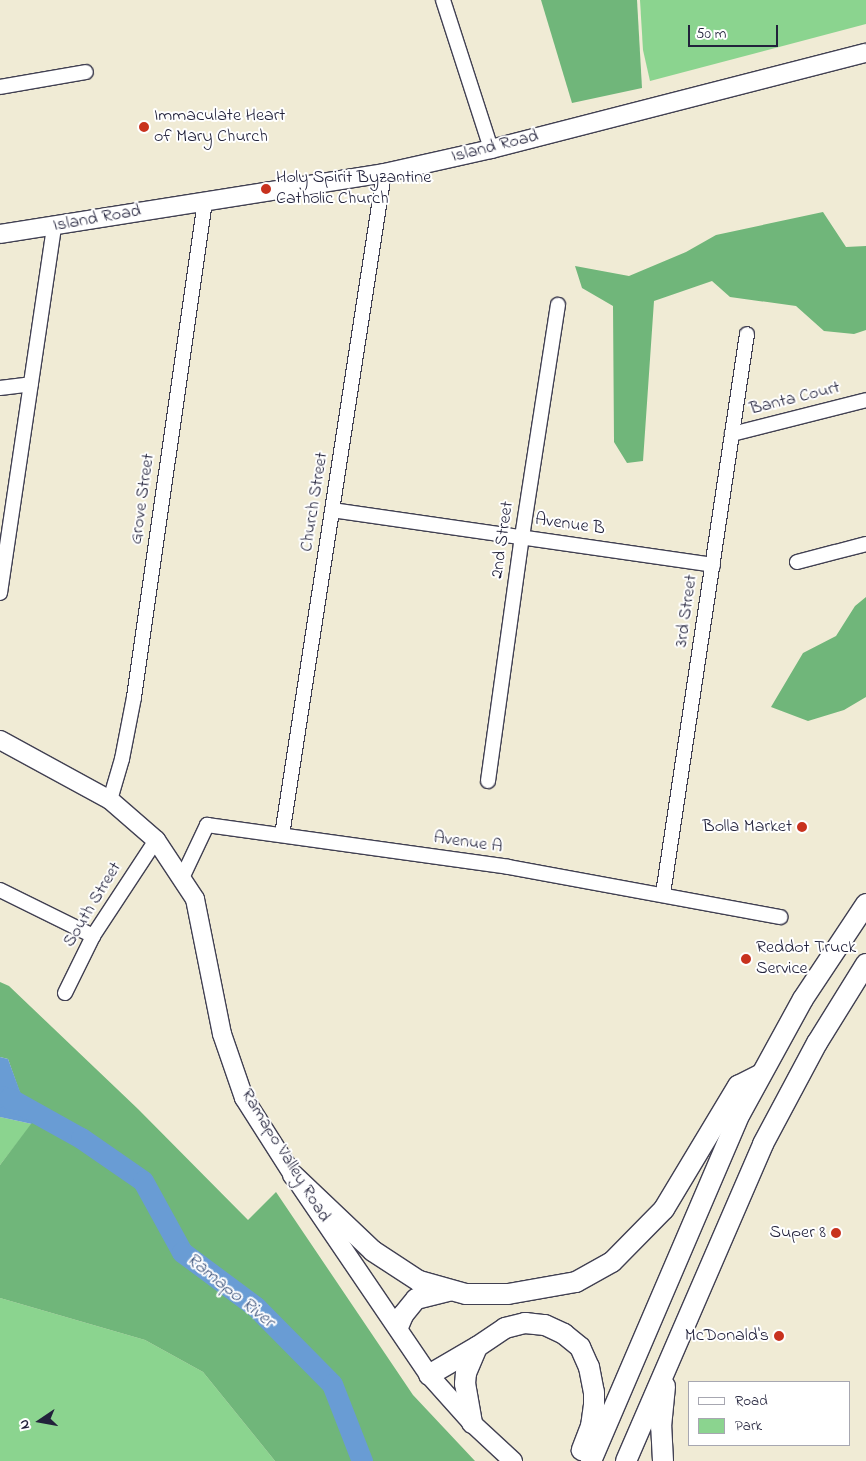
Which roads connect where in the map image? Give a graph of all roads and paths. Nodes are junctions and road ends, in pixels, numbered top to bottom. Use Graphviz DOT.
graph roads {
  1 [pos="443,0"];
  2 [pos="866,53"];
  3 [pos="86,72"];
  4 [pos="0,86"];
  5 [pos="491,149"];
  6 [pos="384,174"];
  7 [pos="205,201"];
  8 [pos="54,226"];
  9 [pos="0,234"];
  10 [pos="558,305"];
  11 [pos="747,334"];
  12 [pos="31,384"];
  13 [pos="0,388"];
  14 [pos="866,400"];
  15 [pos="732,434"];
  16 [pos="332,510"];
  17 [pos="522,537"];
  18 [pos="866,544"];
  19 [pos="797,562"];
  20 [pos="713,565"];
  21 [pos="0,593"];
  22 [pos="0,740"];
  23 [pos="488,781"];
  24 [pos="110,800"];
  25 [pos="282,836"];
  26 [pos="156,840"];
  27 [pos="182,878"];
  28 [pos="0,890"];
  29 [pos="664,894"];
  30 [pos="866,904"];
  31 [pos="780,917"];
  32 [pos="93,936"];
  33 [pos="866,964"];
  34 [pos="65,993"];
  35 [pos="760,1075"];
  36 [pos="293,1175"];
  37 [pos="449,1291"];
  38 [pos="398,1327"];
  39 [pos="477,1347"];
  40 [pos="666,1370"];
  41 [pos="429,1375"];
  42 [pos="472,1424"];
  43 [pos="513,1461"];
  44 [pos="578,1461"];
  45 [pos="591,1461"];
  46 [pos="626,1461"];
  47 [pos="663,1461"];
  1 -- 5 [label="street"];
  2 -- 5 [label="main road, Island Road"];
  3 -- 4 [label="street"];
  5 -- 6 [label="main road, Island Road"];
  6 -- 7 [label="main road, Island Road"];
  6 -- 16 [label="street, Church Street"];
  7 -- 8 [label="main road, Island Road"];
  7 -- 24 [label="street, Grove Street"];
  8 -- 9 [label="main road, Island Road"];
  8 -- 12 [label="street"];
  10 -- 17 [label="street, 2nd Street"];
  11 -- 15 [label="street, 3rd Street"];
  12 -- 13 [label="street"];
  12 -- 21 [label="street"];
  14 -- 15 [label="street, Banta Court"];
  15 -- 20 [label="street, 3rd Street"];
  16 -- 17 [label="street, Avenue B"];
  16 -- 25 [label="street, Church Street"];
  17 -- 20 [label="street, Avenue B"];
  17 -- 23 [label="street, 2nd Street"];
  18 -- 19 [label="street"];
  20 -- 29 [label="street, 3rd Street"];
  22 -- 24 [label="main road, Ramapo Valley Road"];
  24 -- 26 [label="main road, Ramapo Valley Road"];
  25 -- 27 [label="street, Avenue A"];
  25 -- 29 [label="street, Avenue A"];
  26 -- 27 [label="main road, Ramapo Valley Road"];
  26 -- 32 [label="street, South Street"];
  27 -- 36 [label="main road, Ramapo Valley Road"];
  28 -- 32 [label="street"];
  29 -- 31 [label="street, Avenue A"];
  30 -- 35 [label="highway"];
  32 -- 34 [label="street, South Street"];
  33 -- 40 [label="highway"];
  35 -- 37 [label="highway"];
  35 -- 45 [label="highway"];
  36 -- 37 [label="highway"];
  36 -- 38 [label="main road, Ramapo Valley Road"];
  37 -- 38 [label="highway"];
  38 -- 41 [label="main road, Ramapo Valley Road"];
  39 -- 41 [label="highway"];
  39 -- 42 [label="highway"];
  39 -- 44 [label="highway"];
  40 -- 46 [label="highway"];
  40 -- 47 [label="highway"];
  41 -- 42 [label="main road, Ramapo Valley Road"];
  42 -- 43 [label="main road, Ramapo Valley Road"];
}
